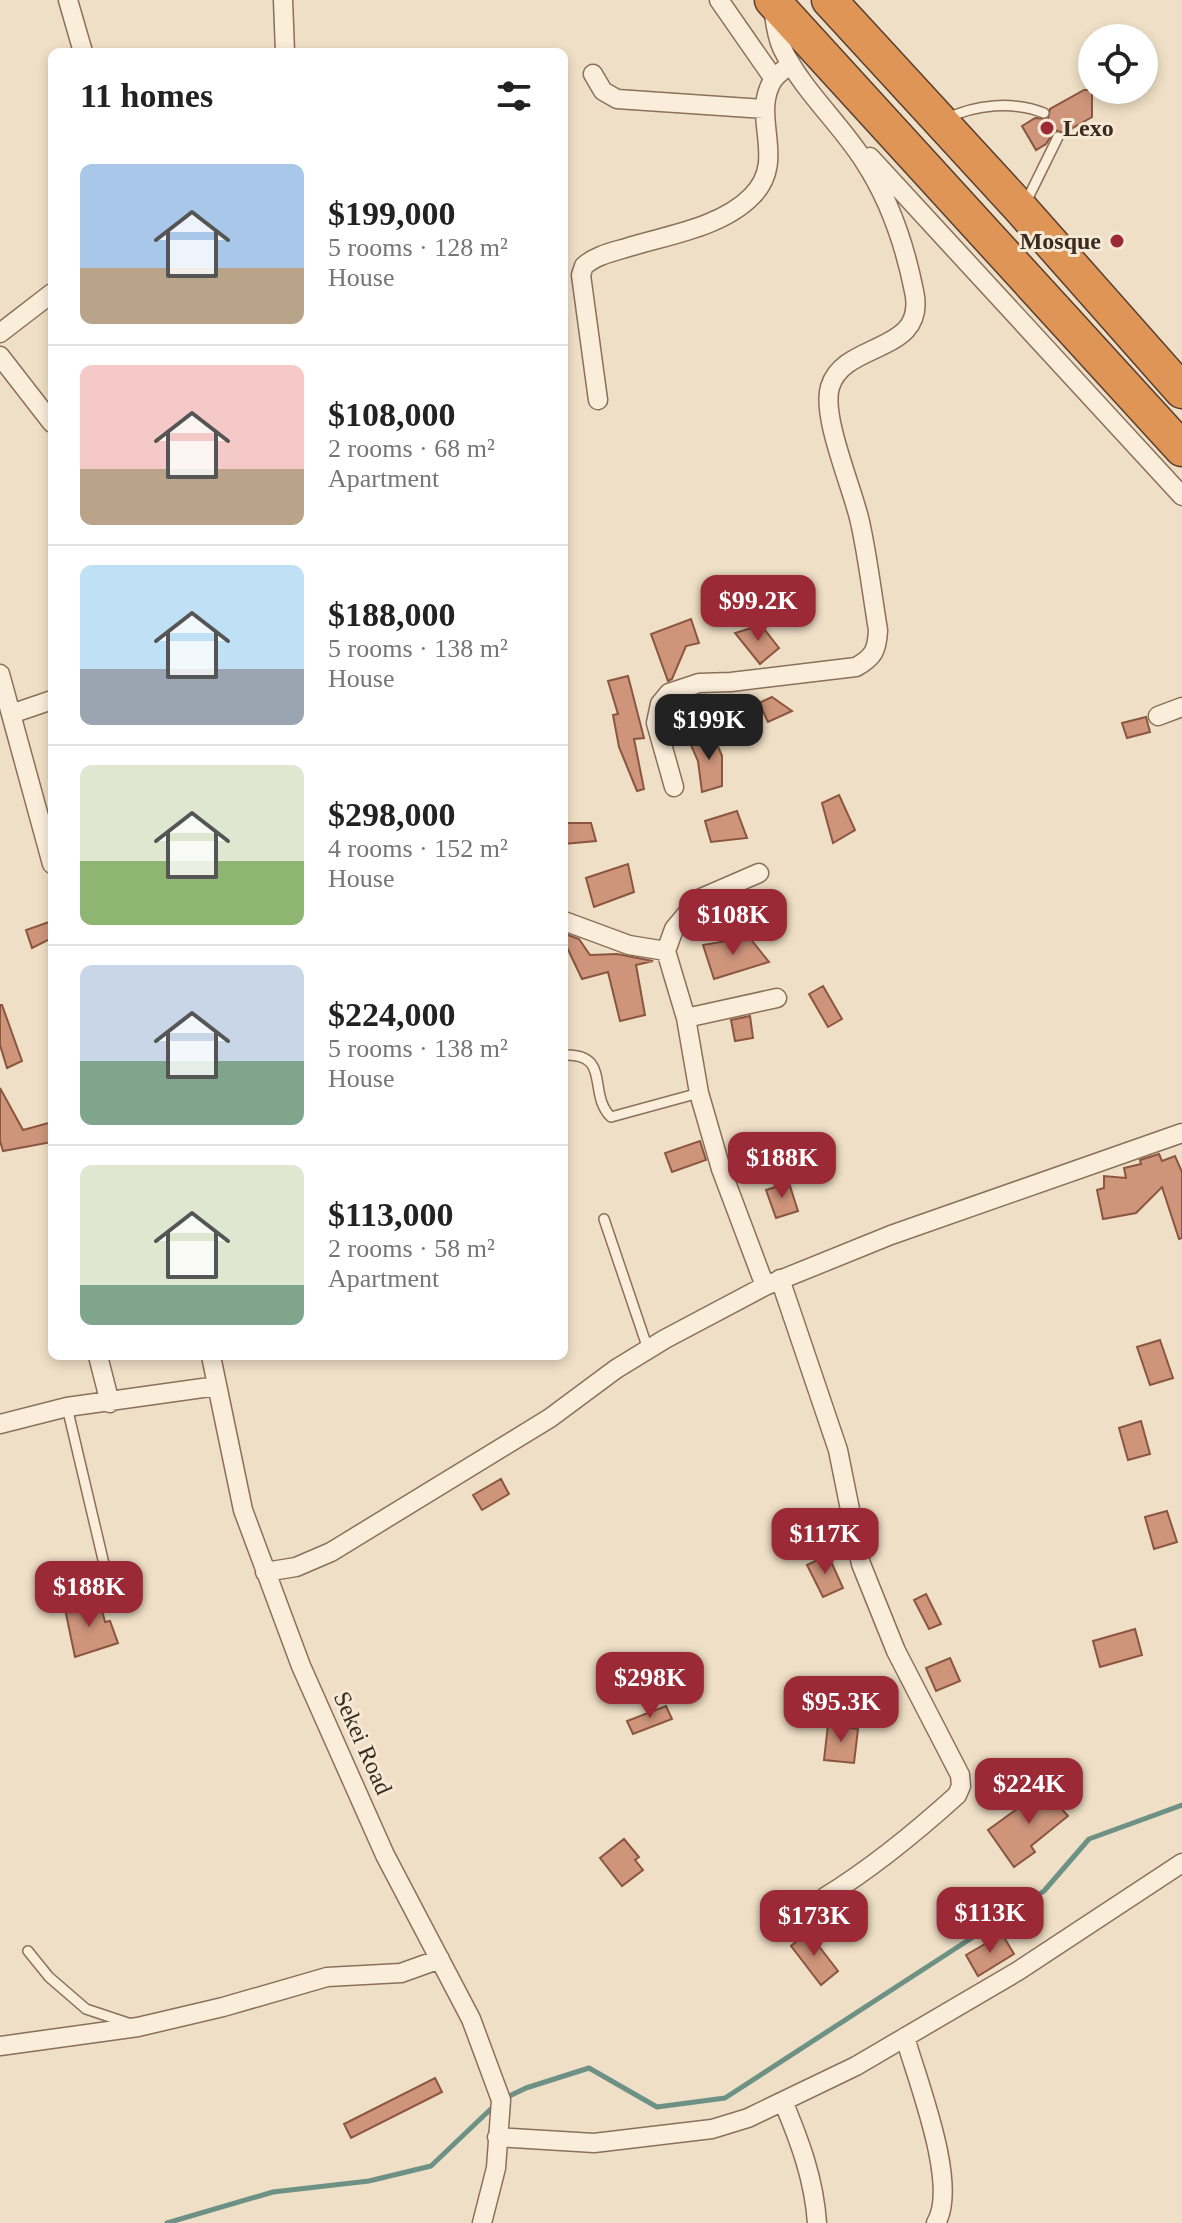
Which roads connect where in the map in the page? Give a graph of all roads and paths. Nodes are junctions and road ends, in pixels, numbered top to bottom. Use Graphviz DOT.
graph roads {
  1 [pos="68,0"];
  2 [pos="283,0"];
  3 [pos="719,0"];
  4 [pos="772,0"];
  5 [pos="829,0"];
  6 [pos="82,48"];
  7 [pos="285,48"];
  8 [pos="791,64"];
  9 [pos="593,74"];
  10 [pos="774,79"];
  11 [pos="765,109"];
  12 [pos="1044,113"];
  13 [pos="832,116"];
  14 [pos="939,122"];
  15 [pos="1058,137"];
  16 [pos="1022,210"];
  17 [pos="48,296"];
  18 [pos="0,333"];
  19 [pos="0,356"];
  20 [pos="1179,379"];
  21 [pos="598,400"];
  22 [pos="48,418"];
  23 [pos="1182,449"];
  24 [pos="1182,496"];
  25 [pos="0,674"];
  26 [pos="48,701"];
  27 [pos="1182,707"];
  28 [pos="11,714"];
  29 [pos="1158,716"];
  30 [pos="674,787"];
  31 [pos="48,849"];
  32 [pos="759,873"];
  33 [pos="568,922"];
  34 [pos="666,951"];
  35 [pos="777,998"];
  36 [pos="686,1018"];
  37 [pos="568,1055"];
  38 [pos="699,1093"];
  39 [pos="1182,1133"];
  40 [pos="604,1219"];
  41 [pos="772,1283"];
  42 [pos="648,1349"];
  43 [pos="99,1360"];
  44 [pos="212,1360"];
  45 [pos="217,1386"];
  46 [pos="110,1403"];
  47 [pos="67,1407"];
  48 [pos="0,1424"];
  49 [pos="265,1572"];
  50 [pos="109,1585"];
  51 [pos="1182,1863"];
  52 [pos="825,1897"];
  53 [pos="28,1951"];
  54 [pos="440,1959"];
  55 [pos="138,2027"];
  56 [pos="905,2037"];
  57 [pos="0,2046"];
  58 [pos="783,2101"];
  59 [pos="497,2137"];
  60 [pos="938,2222"];
  61 [pos="482,2223"];
  62 [pos="817,2223"];
  1 -- 6 [label="street"];
  2 -- 7 [label="street"];
  3 -- 10 [label="street"];
  4 -- 8 [label="street"];
  4 -- 23 [label="highway"];
  5 -- 14 [label="highway"];
  8 -- 10 [label="street"];
  8 -- 13 [label="street"];
  9 -- 11 [label="street"];
  10 -- 11 [label="street"];
  11 -- 21 [label="street"];
  12 -- 14 [label="lane"];
  13 -- 24 [label="street"];
  13 -- 30 [label="street"];
  14 -- 16 [label="highway"];
  15 -- 16 [label="lane"];
  16 -- 20 [label="highway"];
  17 -- 18 [label="street"];
  19 -- 22 [label="street"];
  25 -- 28 [label="street"];
  26 -- 28 [label="street"];
  27 -- 29 [label="street"];
  28 -- 31 [label="street"];
  32 -- 34 [label="street"];
  33 -- 34 [label="street"];
  34 -- 36 [label="street"];
  35 -- 36 [label="street"];
  36 -- 38 [label="street"];
  37 -- 38 [label="lane"];
  38 -- 41 [label="street"];
  39 -- 41 [label="street"];
  40 -- 42 [label="lane"];
  41 -- 42 [label="street"];
  41 -- 52 [label="street"];
  42 -- 49 [label="street"];
  43 -- 46 [label="street"];
  44 -- 45 [label="street, Sekei Road"];
  45 -- 46 [label="street"];
  45 -- 49 [label="street, Sekei Road"];
  46 -- 47 [label="street"];
  47 -- 48 [label="street"];
  47 -- 50 [label="lane"];
  49 -- 54 [label="street, Sekei Road"];
  51 -- 56 [label="street"];
  53 -- 55 [label="lane"];
  54 -- 55 [label="street"];
  54 -- 59 [label="street, Sekei Road"];
  55 -- 57 [label="street"];
  56 -- 58 [label="street"];
  56 -- 60 [label="street"];
  58 -- 59 [label="street"];
  58 -- 62 [label="street"];
  59 -- 61 [label="street, Sekei Road"];
}
